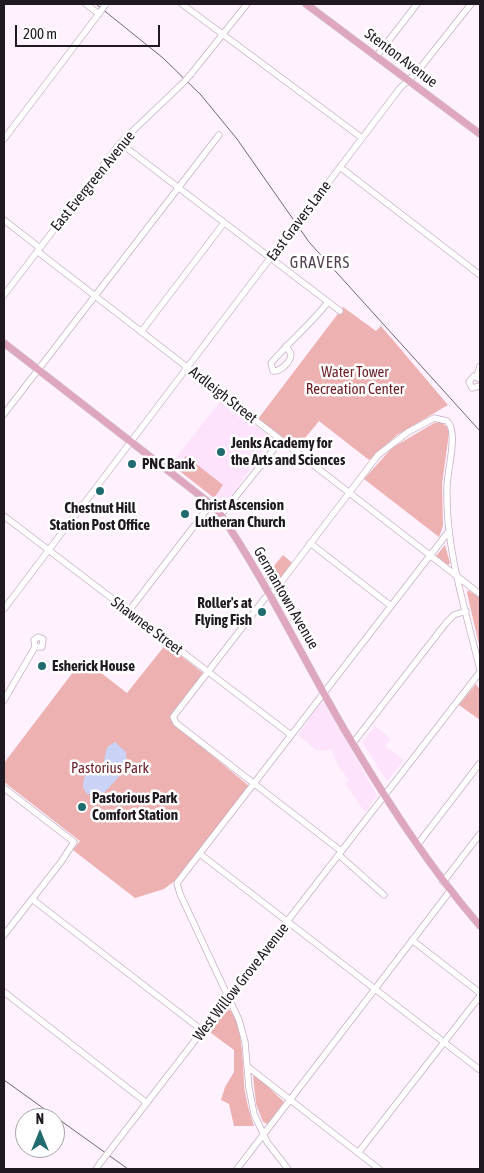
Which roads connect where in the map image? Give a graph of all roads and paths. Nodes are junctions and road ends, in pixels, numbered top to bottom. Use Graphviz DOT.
graph roads {
  1 [pos="86,4"];
  2 [pos="106,4"];
  3 [pos="182,4"];
  4 [pos="247,4"];
  5 [pos="306,4"];
  6 [pos="417,4"];
  7 [pos="471,4"];
  8 [pos="100,12"];
  9 [pos="223,34"];
  10 [pos="376,57"];
  11 [pos="408,80"];
  12 [pos="480,134"];
  13 [pos="219,135"];
  14 [pos="362,138"];
  15 [pos="4,139"];
  16 [pos="120,143"];
  17 [pos="340,167"];
  18 [pos="178,188"];
  19 [pos="4,220"];
  20 [pos="224,223"];
  21 [pos="39,249"];
  22 [pos="270,258"];
  23 [pos="480,275"];
  24 [pos="4,296"];
  25 [pos="95,296"];
  26 [pos="328,302"];
  27 [pos="340,311"];
  28 [pos="141,332"];
  29 [pos="4,342"];
  30 [pos="286,346"];
  31 [pos="480,366"];
  32 [pos="187,367"];
  33 [pos="38,369"];
  34 [pos="478,377"];
  35 [pos="480,386"];
  36 [pos="4,414"];
  37 [pos="281,440"];
  38 [pos="131,441"];
  39 [pos="349,492"];
  40 [pos="211,504"];
  41 [pos="4,516"];
  42 [pos="221,516"];
  43 [pos="449,532"];
  44 [pos="310,543"];
  45 [pos="49,550"];
  46 [pos="430,555"];
  47 [pos="458,577"];
  48 [pos="270,594"];
  49 [pos="480,594"];
  50 [pos="391,606"];
  51 [pos="4,609"];
  52 [pos="466,611"];
  53 [pos="128,612"];
  54 [pos="35,647"];
  55 [pos="207,671"];
  56 [pos="480,671"];
  57 [pos="324,693"];
  58 [pos="4,700"];
  59 [pos="291,735"];
  60 [pos="353,743"];
  61 [pos="480,763"];
  62 [pos="254,783"];
  63 [pos="4,788"];
  64 [pos="385,794"];
  65 [pos="480,834"];
  66 [pos="418,844"];
  67 [pos="340,853"];
  68 [pos="200,854"];
  69 [pos="443,882"];
  70 [pos="450,891"];
  71 [pos="384,895"];
  72 [pos="32,899"];
  73 [pos="287,921"];
  74 [pos="480,926"];
  75 [pos="4,935"];
  76 [pos="412,940"];
  77 [pos="375,989"];
  78 [pos="4,992"];
  79 [pos="480,994"];
  80 [pos="229,996"];
  81 [pos="203,1031"];
  82 [pos="444,1042"];
  83 [pos="248,1067"];
  84 [pos="480,1070"];
  85 [pos="291,1101"];
  86 [pos="147,1103"];
  87 [pos="264,1136"];
  88 [pos="358,1153"];
  89 [pos="96,1169"];
  90 [pos="237,1169"];
  91 [pos="288,1169"];
  92 [pos="379,1169"];
  1 -- 8 [label="street"];
  2 -- 8 [label="street, bridge"];
  3 -- 9 [label="street"];
  4 -- 9 [label="street, East Evergreen Avenue"];
  5 -- 10 [label="main road, Stenton Avenue"];
  6 -- 10 [label="street"];
  7 -- 11 [label="street, East Gravers Lane"];
  8 -- 15 [label="street"];
  9 -- 14 [label="street"];
  9 -- 16 [label="street, East Evergreen Avenue, bridge"];
  10 -- 11 [label="main road, Stenton Avenue"];
  11 -- 12 [label="main road, Stenton Avenue"];
  11 -- 14 [label="street, East Gravers Lane"];
  13 -- 18 [label="street"];
  14 -- 17 [label="street, East Gravers Lane"];
  16 -- 18 [label="street"];
  16 -- 21 [label="street, East Evergreen Avenue"];
  17 -- 22 [label="street, East Gravers Lane, bridge"];
  17 -- 23 [label="street"];
  18 -- 20 [label="street"];
  18 -- 25 [label="street"];
  19 -- 21 [label="street, Ardleigh Street"];
  20 -- 22 [label="street"];
  20 -- 28 [label="street"];
  21 -- 24 [label="street, East Evergreen Avenue"];
  21 -- 25 [label="street, Ardleigh Street"];
  22 -- 26 [label="street"];
  22 -- 32 [label="street, East Gravers Lane"];
  25 -- 28 [label="street, Ardleigh Street"];
  25 -- 33 [label="street"];
  26 -- 27 [label="street"];
  26 -- 30 [label="street"];
  28 -- 32 [label="street, Ardleigh Street"];
  29 -- 33 [label="main road, Germantown Avenue"];
  31 -- 34 [label="street"];
  32 -- 37 [label="street, Ardleigh Street"];
  32 -- 38 [label="street, East Gravers Lane"];
  33 -- 36 [label="street"];
  33 -- 38 [label="main road, Germantown Avenue"];
  34 -- 35 [label="street"];
  37 -- 39 [label="street, Ardleigh Street"];
  37 -- 42 [label="street"];
  38 -- 40 [label="main road, Germantown Avenue"];
  38 -- 45 [label="street, East Gravers Lane"];
  39 -- 43 [label="street"];
  39 -- 44 [label="street"];
  39 -- 46 [label="street, Ardleigh Street"];
  40 -- 42 [label="main road, Germantown Avenue"];
  40 -- 53 [label="street"];
  41 -- 45 [label="street, Shawnee Street"];
  42 -- 48 [label="main road, Germantown Avenue"];
  43 -- 46 [label="street"];
  43 -- 47 [label="street"];
  44 -- 48 [label="street"];
  44 -- 50 [label="street"];
  45 -- 51 [label="street, East Gravers Lane"];
  45 -- 53 [label="street, Shawnee Street"];
  46 -- 47 [label="street, Ardleigh Street"];
  46 -- 50 [label="street"];
  47 -- 49 [label="street, Ardleigh Street"];
  47 -- 52 [label="street"];
  48 -- 55 [label="street"];
  48 -- 57 [label="main road, Germantown Avenue"];
  50 -- 57 [label="street"];
  52 -- 56 [label="street"];
  52 -- 60 [label="street"];
  53 -- 55 [label="street, Shawnee Street"];
  54 -- 58 [label="street"];
  55 -- 59 [label="street, Shawnee Street"];
  55 -- 62 [label="street"];
  56 -- 64 [label="street, West Willow Grove Avenue"];
  57 -- 59 [label="street"];
  57 -- 60 [label="main road, Germantown Avenue"];
  59 -- 62 [label="street"];
  60 -- 64 [label="main road, Germantown Avenue"];
  61 -- 66 [label="street"];
  62 -- 67 [label="street"];
  62 -- 68 [label="street"];
  63 -- 72 [label="street"];
  64 -- 66 [label="main road, Germantown Avenue"];
  64 -- 67 [label="street, West Willow Grove Avenue"];
  65 -- 69 [label="street"];
  66 -- 69 [label="main road, Germantown Avenue"];
  67 -- 71 [label="street"];
  67 -- 73 [label="street, West Willow Grove Avenue"];
  68 -- 73 [label="street"];
  68 -- 80 [label="street"];
  69 -- 70 [label="main road, Germantown Avenue"];
  70 -- 74 [label="main road, Germantown Avenue"];
  70 -- 76 [label="street"];
  72 -- 75 [label="street"];
  72 -- 81 [label="street"];
  73 -- 77 [label="street"];
  73 -- 80 [label="street, West Willow Grove Avenue"];
  76 -- 77 [label="street"];
  76 -- 79 [label="street"];
  77 -- 82 [label="street"];
  77 -- 85 [label="street"];
  78 -- 86 [label="street"];
  79 -- 82 [label="street"];
  80 -- 81 [label="street, West Willow Grove Avenue"];
  80 -- 83 [label="street"];
  81 -- 86 [label="street, West Willow Grove Avenue"];
  82 -- 84 [label="street"];
  82 -- 88 [label="street"];
  83 -- 85 [label="street"];
  83 -- 87 [label="street"];
  85 -- 87 [label="street"];
  85 -- 88 [label="street"];
  86 -- 89 [label="street, West Willow Grove Avenue, bridge"];
  87 -- 90 [label="street"];
  87 -- 91 [label="street"];
  88 -- 92 [label="street"];
}
